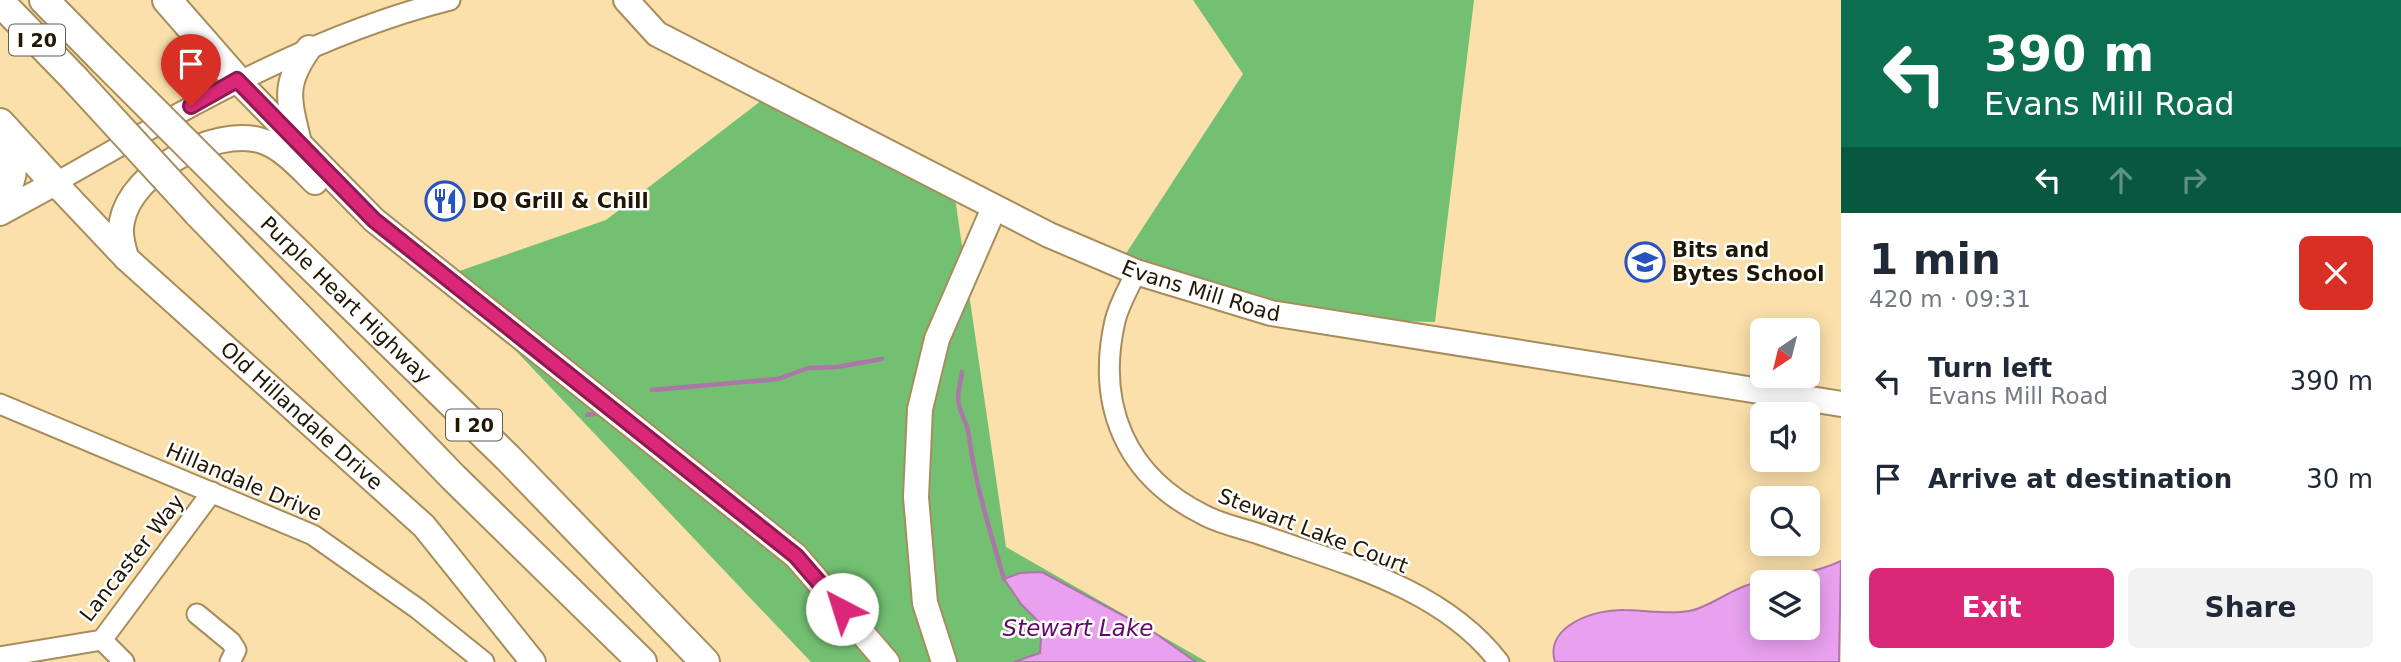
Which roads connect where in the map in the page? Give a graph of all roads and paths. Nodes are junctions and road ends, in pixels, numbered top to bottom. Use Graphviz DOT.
graph roads {
  1 [pos="44,0"];
  2 [pos="167,0"];
  3 [pos="450,0"];
  4 [pos="626,0"];
  5 [pos="0,2"];
  6 [pos="401,6"];
  7 [pos="309,48"];
  8 [pos="237,80"];
  9 [pos="0,122"];
  10 [pos="0,131"];
  11 [pos="299,144"];
  12 [pos="55,183"];
  13 [pos="0,201"];
  14 [pos="994,208"];
  15 [pos="0,213"];
  16 [pos="126,258"];
  17 [pos="1136,272"];
  18 [pos="443,275"];
  19 [pos="0,404"];
  20 [pos="1841,404"];
  21 [pos="212,492"];
  22 [pos="197,614"];
  23 [pos="102,640"];
  24 [pos="0,657"];
  25 [pos="124,662"];
  26 [pos="230,662"];
  27 [pos="484,662"];
  28 [pos="533,662"];
  29 [pos="642,662"];
  30 [pos="705,662"];
  31 [pos="887,662"];
  32 [pos="944,662"];
  33 [pos="1499,662"];
  1 -- 30 [label="highway, Purple Heart Highway / I 20, bridge"];
  2 -- 8 [label="highway"];
  3 -- 6 [label="street"];
  4 -- 14 [label="main road, Evans Mill Road"];
  5 -- 29 [label="highway, Purple Heart Highway / I 20, bridge"];
  6 -- 7 [label="street"];
  7 -- 8 [label="street"];
  7 -- 11 [label="main road"];
  8 -- 11 [label="main road"];
  8 -- 12 [label="street"];
  9 -- 12 [label="highway"];
  10 -- 13 [label="highway"];
  11 -- 18 [label="main road"];
  12 -- 15 [label="main road"];
  12 -- 16 [label="main road, Old Hillandale Drive"];
  14 -- 17 [label="main road, Evans Mill Road"];
  14 -- 32 [label="main road"];
  16 -- 18 [label="main road"];
  16 -- 28 [label="main road, Old Hillandale Drive"];
  17 -- 20 [label="main road, Evans Mill Road"];
  17 -- 33 [label="street, Stewart Lake Court"];
  18 -- 31 [label="main road"];
  19 -- 21 [label="street, Hillandale Drive"];
  21 -- 23 [label="street, Lancaster Way"];
  21 -- 27 [label="street, Hillandale Drive"];
  22 -- 26 [label="street"];
  23 -- 24 [label="street, Lancaster Way"];
  23 -- 25 [label="street"];
}
